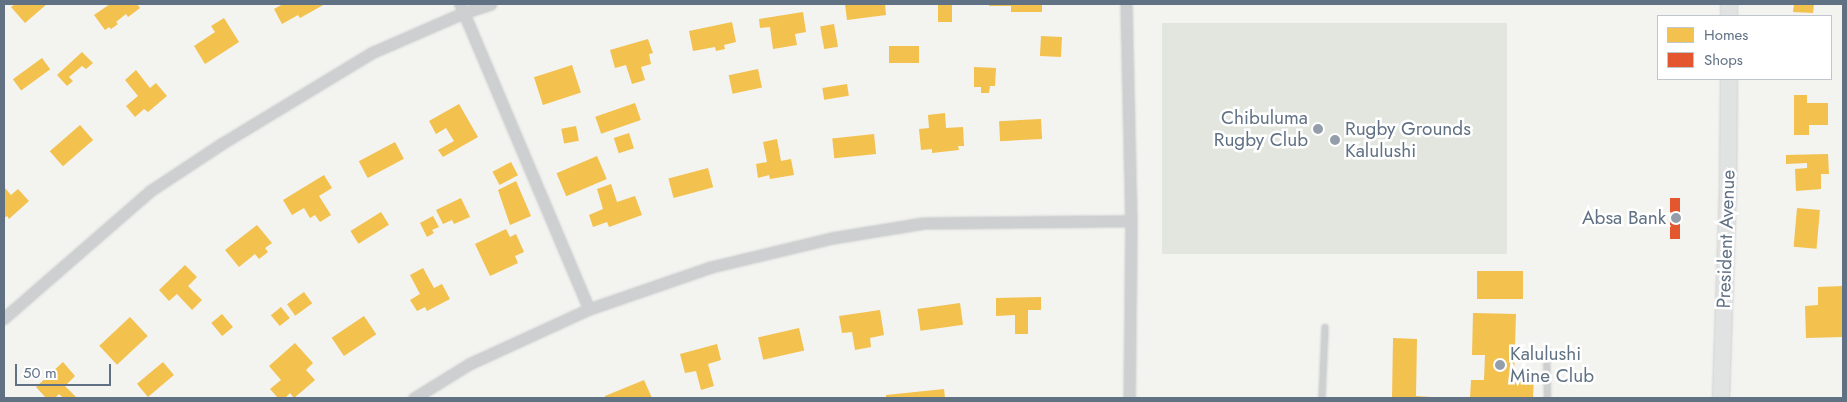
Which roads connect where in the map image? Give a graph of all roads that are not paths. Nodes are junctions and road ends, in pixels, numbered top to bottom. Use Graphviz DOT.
graph roads {
  1 [pos="491,4"];
  2 [pos="1126,4"];
  3 [pos="462,8"];
  4 [pos="1729,80"];
  5 [pos="1131,221"];
  6 [pos="588,309"];
  7 [pos="4,318"];
  8 [pos="1325,328"];
  9 [pos="1547,350"];
  10 [pos="414,398"];
  11 [pos="1129,398"];
  12 [pos="1322,398"];
  13 [pos="1548,398"];
  14 [pos="1722,398"];
  1 -- 3 [label="street"];
  2 -- 5 [label="street"];
  3 -- 6 [label="street"];
  3 -- 7 [label="street"];
  4 -- 14 [label="street, President Avenue"];
  5 -- 6 [label="street"];
  5 -- 11 [label="street"];
  6 -- 10 [label="street"];
  8 -- 12 [label="lane"];
  9 -- 13 [label="lane"];
}
